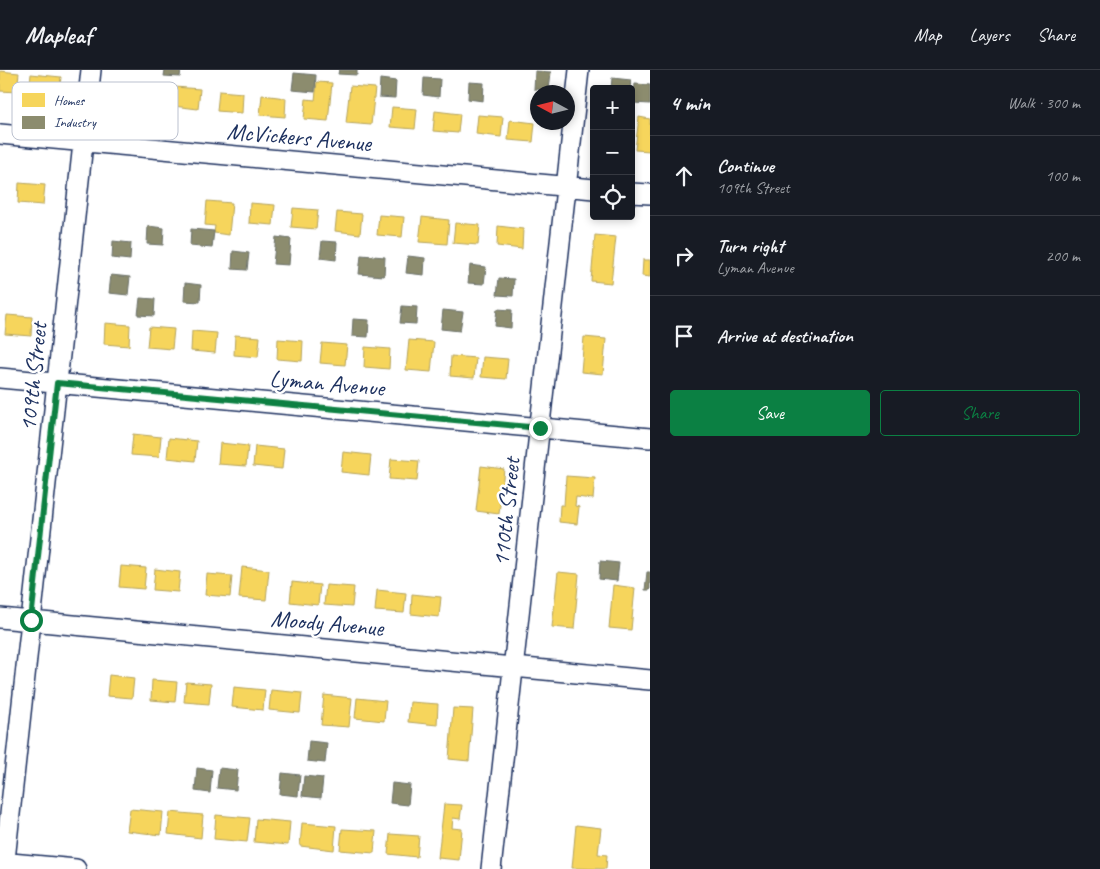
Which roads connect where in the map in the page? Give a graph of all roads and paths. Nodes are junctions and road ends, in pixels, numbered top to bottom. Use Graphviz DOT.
graph roads {
  1 [pos="579,70"];
  2 [pos="62,140"];
  3 [pos="83,142"];
  4 [pos="567,187"];
  5 [pos="590,189"];
  6 [pos="635,193"];
  7 [pos="650,194"];
  8 [pos="0,378"];
  9 [pos="57,383"];
  10 [pos="540,428"];
  11 [pos="650,438"];
  12 [pos="0,618"];
  13 [pos="31,620"];
  14 [pos="514,666"];
  15 [pos="650,680"];
  16 [pos="3,864"];
  17 [pos="76,869"];
  18 [pos="491,869"];
  1 -- 4 [label="street, 110th Street"];
  2 -- 3 [label="street, McVickers Avenue"];
  3 -- 4 [label="street, McVickers Avenue"];
  3 -- 9 [label="street, 109th Street"];
  4 -- 5 [label="street, McVickers Avenue"];
  4 -- 10 [label="street, 110th Street"];
  6 -- 7 [label="street"];
  8 -- 9 [label="street, Lyman Avenue"];
  9 -- 10 [label="street, Lyman Avenue"];
  9 -- 13 [label="street, 109th Street"];
  10 -- 11 [label="street, Lyman Avenue"];
  10 -- 14 [label="street, 110th Street"];
  12 -- 13 [label="street, Moody Avenue"];
  13 -- 14 [label="street, Moody Avenue"];
  13 -- 16 [label="street, 109th Street"];
  14 -- 15 [label="street, Moody Avenue"];
  14 -- 18 [label="street, 110th Street"];
  16 -- 17 [label="street"];
}
